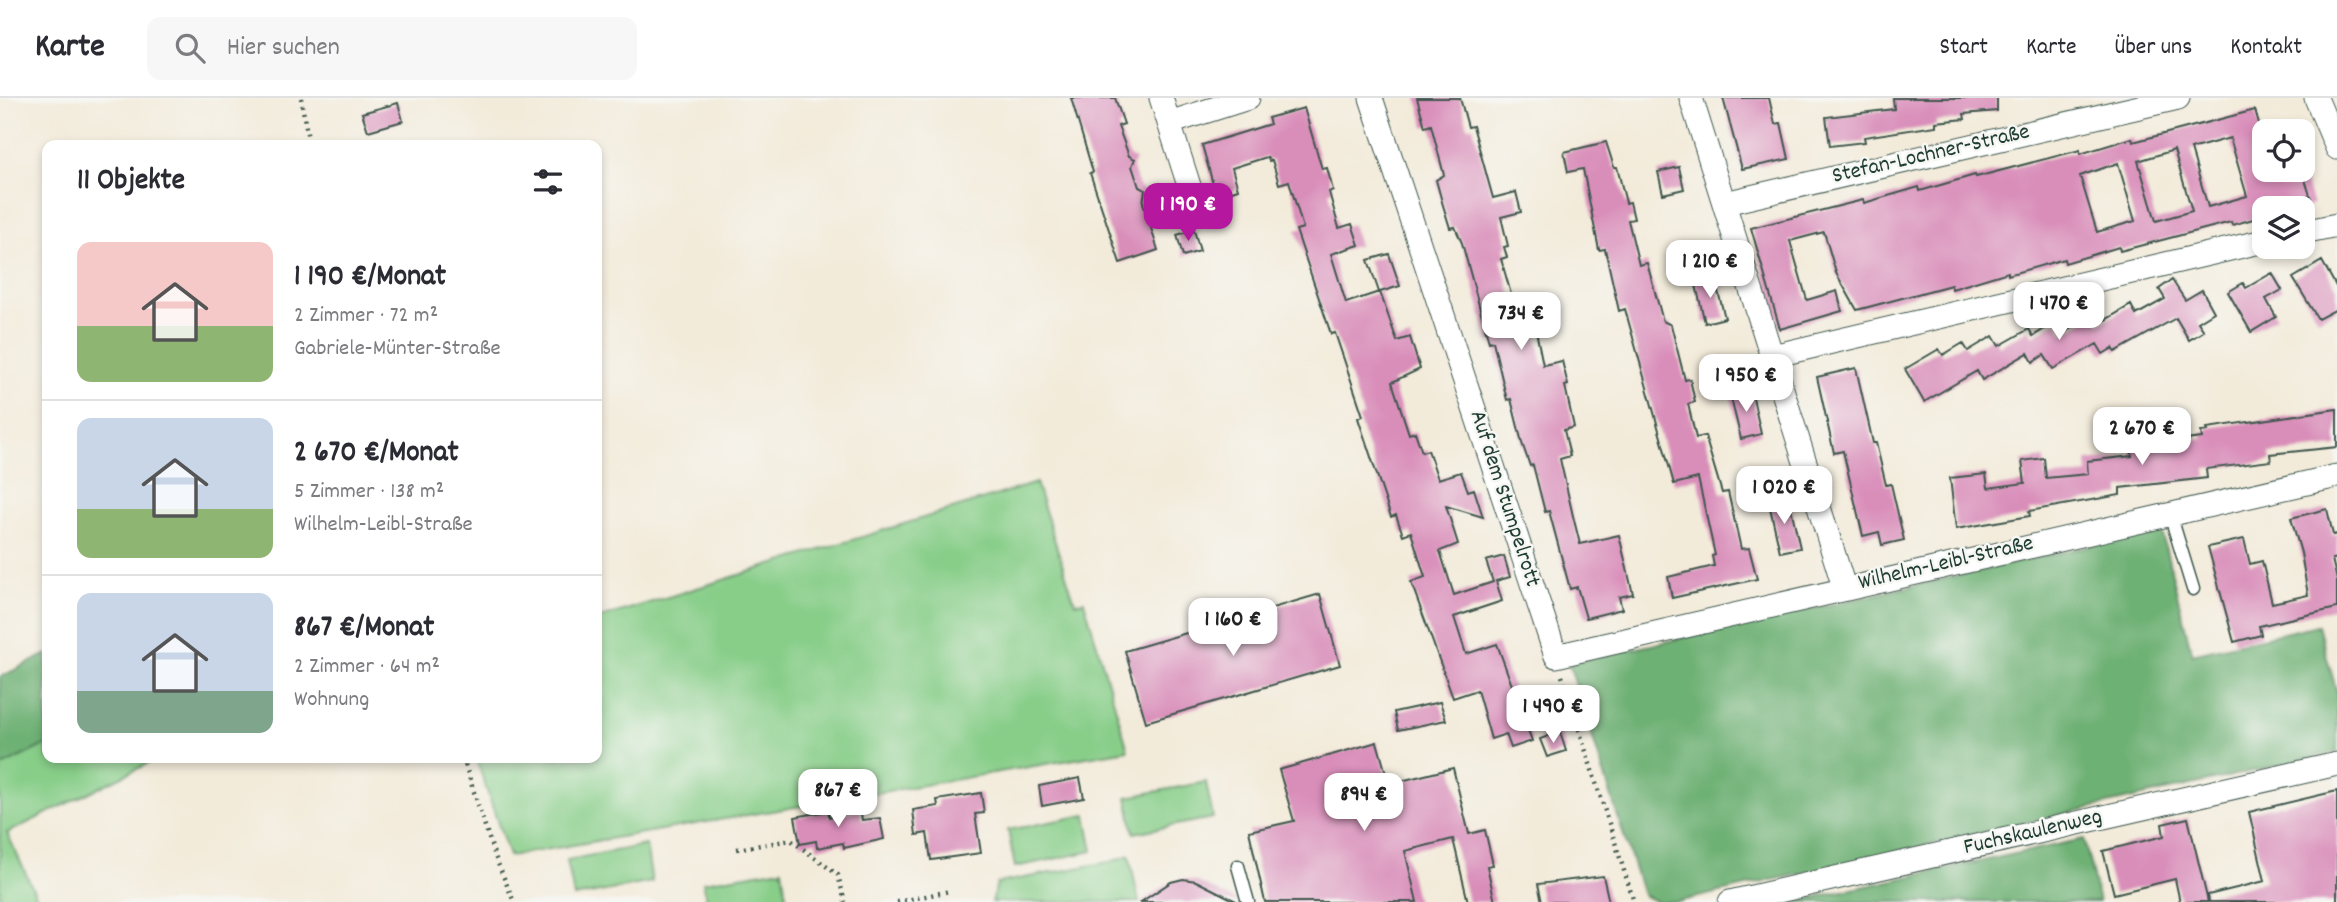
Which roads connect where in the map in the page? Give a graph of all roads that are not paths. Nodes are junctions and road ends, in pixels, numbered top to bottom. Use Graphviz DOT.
graph roads {
  1 [pos="1161,98"];
  2 [pos="1248,98"];
  3 [pos="1371,98"];
  4 [pos="1691,98"];
  5 [pos="2178,98"];
  6 [pos="2316,98"];
  7 [pos="1169,123"];
  8 [pos="2337,148"];
  9 [pos="1194,198"];
  10 [pos="1725,204"];
  11 [pos="2337,225"];
  12 [pos="2315,230"];
  13 [pos="2252,244"];
  14 [pos="1772,356"];
  15 [pos="2337,476"];
  16 [pos="2170,514"];
  17 [pos="1844,587"];
  18 [pos="2193,589"];
  19 [pos="1556,656"];
  20 [pos="2337,764"];
  21 [pos="1238,866"];
  22 [pos="1248,902"];
  23 [pos="1730,902"];
  1 -- 7 [label="street"];
  2 -- 7 [label="street"];
  3 -- 19 [label="street, Auf dem Stumpelrott"];
  4 -- 10 [label="street"];
  5 -- 10 [label="street, Stefan-Lochner-Straße"];
  6 -- 8 [label="street"];
  7 -- 9 [label="street"];
  10 -- 14 [label="street"];
  11 -- 12 [label="street"];
  13 -- 14 [label="street"];
  14 -- 17 [label="street"];
  15 -- 16 [label="street, Wilhelm-Leibl-Straße"];
  16 -- 17 [label="street, Wilhelm-Leibl-Straße"];
  16 -- 18 [label="lane"];
  17 -- 19 [label="street, Wilhelm-Leibl-Straße"];
  20 -- 23 [label="street, Fuchskaulenweg"];
  21 -- 22 [label="lane"];
}
